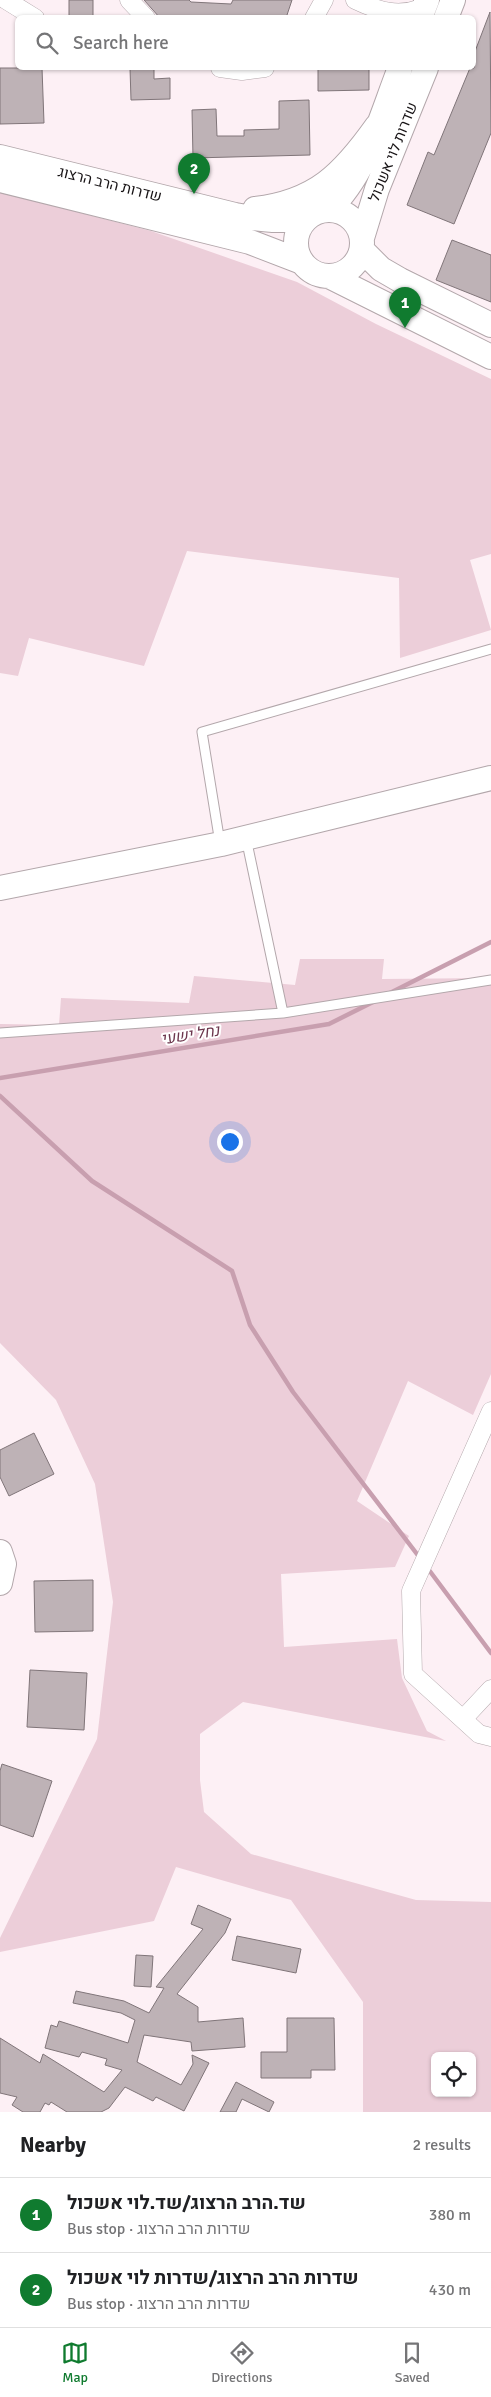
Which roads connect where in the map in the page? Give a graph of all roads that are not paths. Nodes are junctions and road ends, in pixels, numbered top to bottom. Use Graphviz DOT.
graph roads {
  1 [pos="6,0"];
  2 [pos="129,0"];
  3 [pos="324,0"];
  4 [pos="355,0"];
  5 [pos="453,0"];
  6 [pos="424,8"];
  7 [pos="30,15"];
  8 [pos="143,15"];
  9 [pos="316,15"];
  10 [pos="373,15"];
  11 [pos="447,15"];
  12 [pos="235,70"];
  13 [pos="250,70"];
  14 [pos="399,70"];
  15 [pos="425,70"];
  16 [pos="376,126"];
  17 [pos="0,157"];
  18 [pos="0,180"];
  19 [pos="217,211"];
  20 [pos="319,213"];
  21 [pos="362,244"];
  22 [pos="302,262"];
  23 [pos="329,276"];
  24 [pos="491,325"];
  25 [pos="491,357"];
  26 [pos="491,649"];
  27 [pos="491,778"];
  28 [pos="246,838"];
  29 [pos="220,844"];
  30 [pos="0,888"];
  31 [pos="491,980"];
  32 [pos="283,1013"];
  33 [pos="0,1033"];
  34 [pos="491,1410"];
  35 [pos="0,1552"];
  36 [pos="0,1583"];
  37 [pos="491,1689"];
  38 [pos="463,1719"];
  39 [pos="491,1737"];
  1 -- 7 [label="street"];
  2 -- 8 [label="street"];
  3 -- 9 [label="street"];
  4 -- 6 [label="street"];
  4 -- 10 [label="street"];
  5 -- 11 [label="main road"];
  12 -- 13 [label="street"];
  14 -- 16 [label="main road, שדרות לוי אשכול"];
  15 -- 21 [label="main road, שדרות לוי אשכול"];
  16 -- 19 [label="main road"];
  16 -- 20 [label="main road, שדרות לוי אשכול"];
  17 -- 19 [label="main road, שדרות הרב הרצוג"];
  18 -- 22 [label="main road, שדרות הרב הרצוג"];
  19 -- 20 [label="main road, שדרות הרב הרצוג"];
  20 -- 21 [label="main road"];
  20 -- 22 [label="main road"];
  21 -- 23 [label="main road"];
  21 -- 24 [label="main road"];
  22 -- 23 [label="main road"];
  23 -- 25 [label="main road"];
  26 -- 29 [label="lane"];
  27 -- 28 [label="main road"];
  28 -- 29 [label="main road"];
  28 -- 32 [label="lane"];
  29 -- 30 [label="main road"];
  31 -- 32 [label="lane"];
  32 -- 33 [label="lane"];
  34 -- 38 [label="street"];
  35 -- 36 [label="main road"];
  37 -- 38 [label="street"];
  38 -- 39 [label="street"];
}
